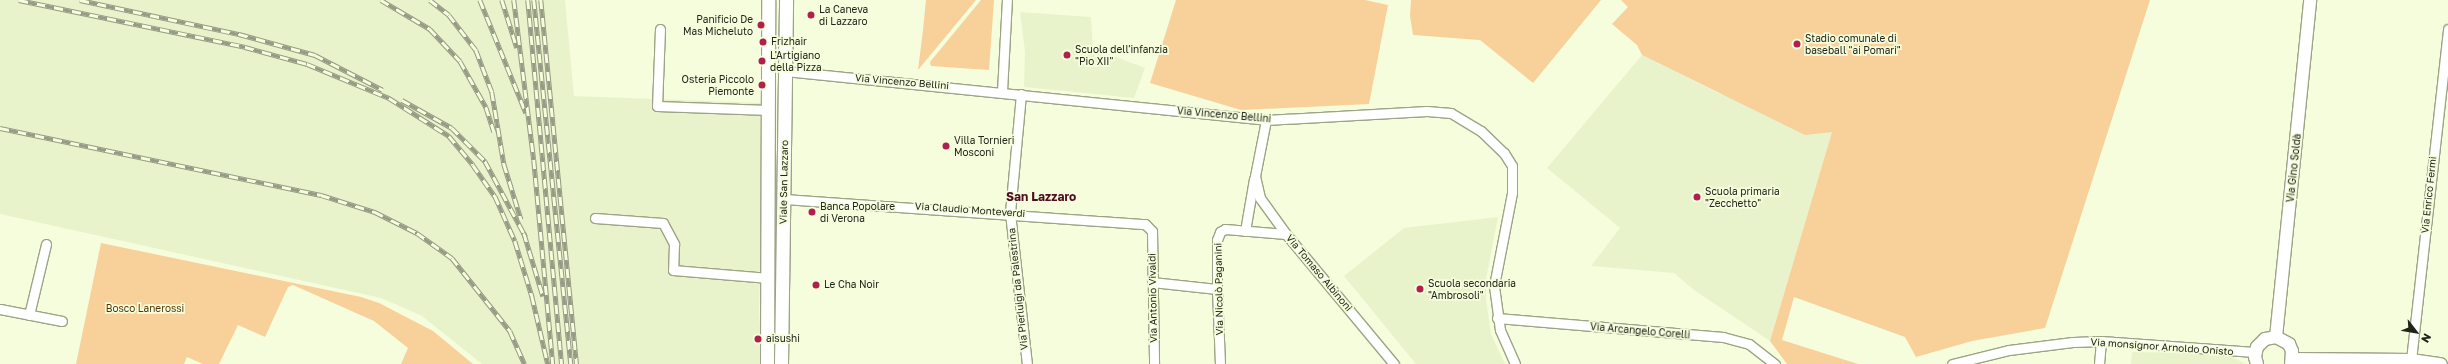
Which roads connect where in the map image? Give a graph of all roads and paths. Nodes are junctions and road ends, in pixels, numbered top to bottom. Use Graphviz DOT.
graph roads {
  1 [pos="768,0"];
  2 [pos="786,0"];
  3 [pos="1007,0"];
  4 [pos="2310,0"];
  5 [pos="660,29"];
  6 [pos="2448,29"];
  7 [pos="785,71"];
  8 [pos="1002,91"];
  9 [pos="1021,94"];
  10 [pos="768,110"];
  11 [pos="1266,120"];
  12 [pos="1255,176"];
  13 [pos="784,199"];
  14 [pos="1010,213"];
  15 [pos="594,218"];
  16 [pos="1152,231"];
  17 [pos="1245,231"];
  18 [pos="1286,234"];
  19 [pos="46,244"];
  20 [pos="769,278"];
  21 [pos="1152,282"];
  22 [pos="1217,289"];
  23 [pos="0,309"];
  24 [pos="29,315"];
  25 [pos="1497,318"];
  26 [pos="62,321"];
  27 [pos="2276,337"];
  28 [pos="2101,341"];
  29 [pos="2256,358"];
  30 [pos="2411,360"];
  31 [pos="2291,362"];
  32 [pos="767,364"];
  33 [pos="781,364"];
  34 [pos="1027,364"];
  35 [pos="1154,364"];
  36 [pos="1220,364"];
  37 [pos="1394,364"];
  38 [pos="1515,364"];
  39 [pos="1775,364"];
  40 [pos="1952,364"];
  41 [pos="2099,364"];
  42 [pos="2441,364"];
  1 -- 10 [label="main road, Viale San Lazzaro"];
  2 -- 7 [label="main road, Viale San Lazzaro"];
  3 -- 8 [label="street"];
  4 -- 27 [label="street, Via Gino Soldà"];
  5 -- 10 [label="street"];
  6 -- 30 [label="street, Via Enrico Fermi"];
  7 -- 8 [label="street, Via Vincenzo Bellini"];
  7 -- 13 [label="main road, Viale San Lazzaro"];
  8 -- 9 [label="street, Via Vincenzo Bellini"];
  9 -- 11 [label="street, Via Vincenzo Bellini"];
  9 -- 14 [label="street, Via Pierluigi da Palestrina"];
  10 -- 20 [label="main road, Viale San Lazzaro"];
  11 -- 12 [label="street, Via Tomaso Albinoni"];
  11 -- 25 [label="street, Via Vincenzo Bellini"];
  12 -- 17 [label="street, Via Tomaso Albinoni"];
  12 -- 18 [label="street, Via Tomaso Albinoni"];
  13 -- 14 [label="street, Via Claudio Monteverdi"];
  13 -- 33 [label="main road, Viale San Lazzaro"];
  14 -- 16 [label="street, Via Claudio Monteverdi"];
  14 -- 34 [label="street, Via Pierluigi da Palestrina"];
  15 -- 20 [label="street"];
  16 -- 21 [label="street, Via Antonio Vivaldi"];
  17 -- 18 [label="street, Via Nicolò Paganini"];
  17 -- 22 [label="street, Via Nicolò Paganini"];
  18 -- 37 [label="street, Via Tomaso Albinoni"];
  19 -- 24 [label="street"];
  20 -- 32 [label="main road, Viale San Lazzaro"];
  21 -- 22 [label="street"];
  21 -- 35 [label="street, Via Antonio Vivaldi"];
  22 -- 36 [label="street, Via Nicolò Paganini"];
  23 -- 24 [label="street"];
  24 -- 26 [label="street"];
  25 -- 38 [label="street, Via Vincenzo Bellini"];
  25 -- 39 [label="street, Via Arcangelo Corelli"];
  27 -- 29 [label="street"];
  27 -- 31 [label="street"];
  28 -- 29 [label="street, Via monsignor Arnoldo Onisto"];
  28 -- 40 [label="street, Via monsignor Arnoldo Onisto"];
  28 -- 41 [label="street"];
  30 -- 31 [label="street"];
  30 -- 42 [label="street"];
}
